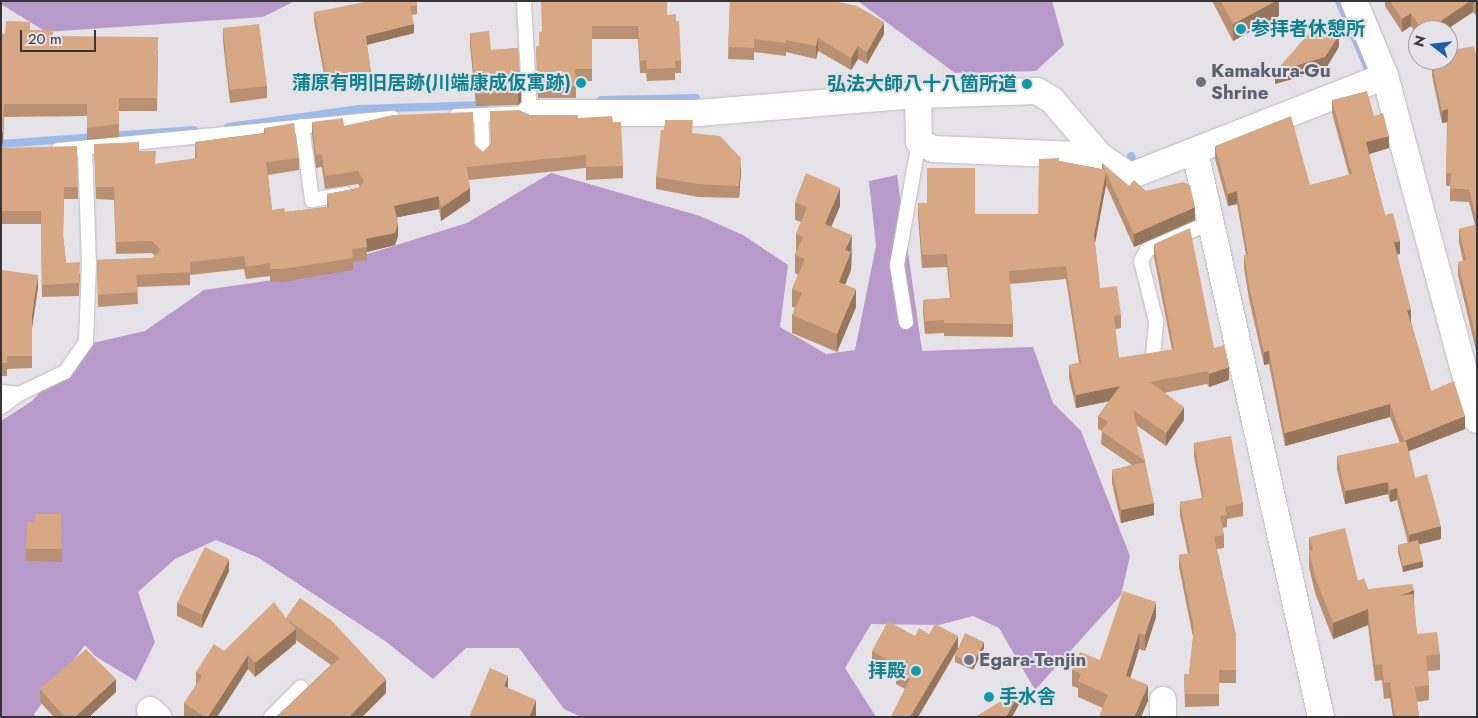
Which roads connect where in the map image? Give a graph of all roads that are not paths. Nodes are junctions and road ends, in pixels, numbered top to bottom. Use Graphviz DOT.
graph roads {
  1 [pos="524,1"];
  2 [pos="1354,1"];
  3 [pos="1385,76"];
  4 [pos="918,95"];
  5 [pos="530,114"];
  6 [pos="481,115"];
  7 [pos="443,116"];
  8 [pos="406,118"];
  9 [pos="302,126"];
  10 [pos="919,142"];
  11 [pos="85,149"];
  12 [pos="48,151"];
  13 [pos="1195,152"];
  14 [pos="483,156"];
  15 [pos="1100,156"];
  16 [pos="356,192"];
  17 [pos="1211,222"];
  18 [pos="107,263"];
  19 [pos="90,264"];
  20 [pos="906,322"];
  21 [pos="1153,357"];
  22 [pos="1,392"];
  23 [pos="19,394"];
  24 [pos="1,407"];
  25 [pos="1477,420"];
  26 [pos="301,687"];
  27 [pos="272,717"];
  28 [pos="1320,717"];
  1 -- 5 [label="lane"];
  2 -- 3 [label="street"];
  3 -- 13 [label="street"];
  3 -- 25 [label="street"];
  4 -- 5 [label="street"];
  4 -- 10 [label="street"];
  4 -- 15 [label="street"];
  5 -- 6 [label="lane"];
  6 -- 7 [label="lane"];
  6 -- 14 [label="lane"];
  8 -- 9 [label="lane"];
  9 -- 11 [label="lane"];
  9 -- 16 [label="lane"];
  10 -- 15 [label="street"];
  10 -- 20 [label="lane"];
  11 -- 12 [label="lane"];
  11 -- 19 [label="lane"];
  13 -- 15 [label="street"];
  13 -- 17 [label="street"];
  17 -- 21 [label="lane"];
  17 -- 28 [label="street"];
  18 -- 19 [label="lane"];
  19 -- 23 [label="lane"];
  22 -- 23 [label="lane"];
  23 -- 24 [label="lane"];
  26 -- 27 [label="lane"];
}
